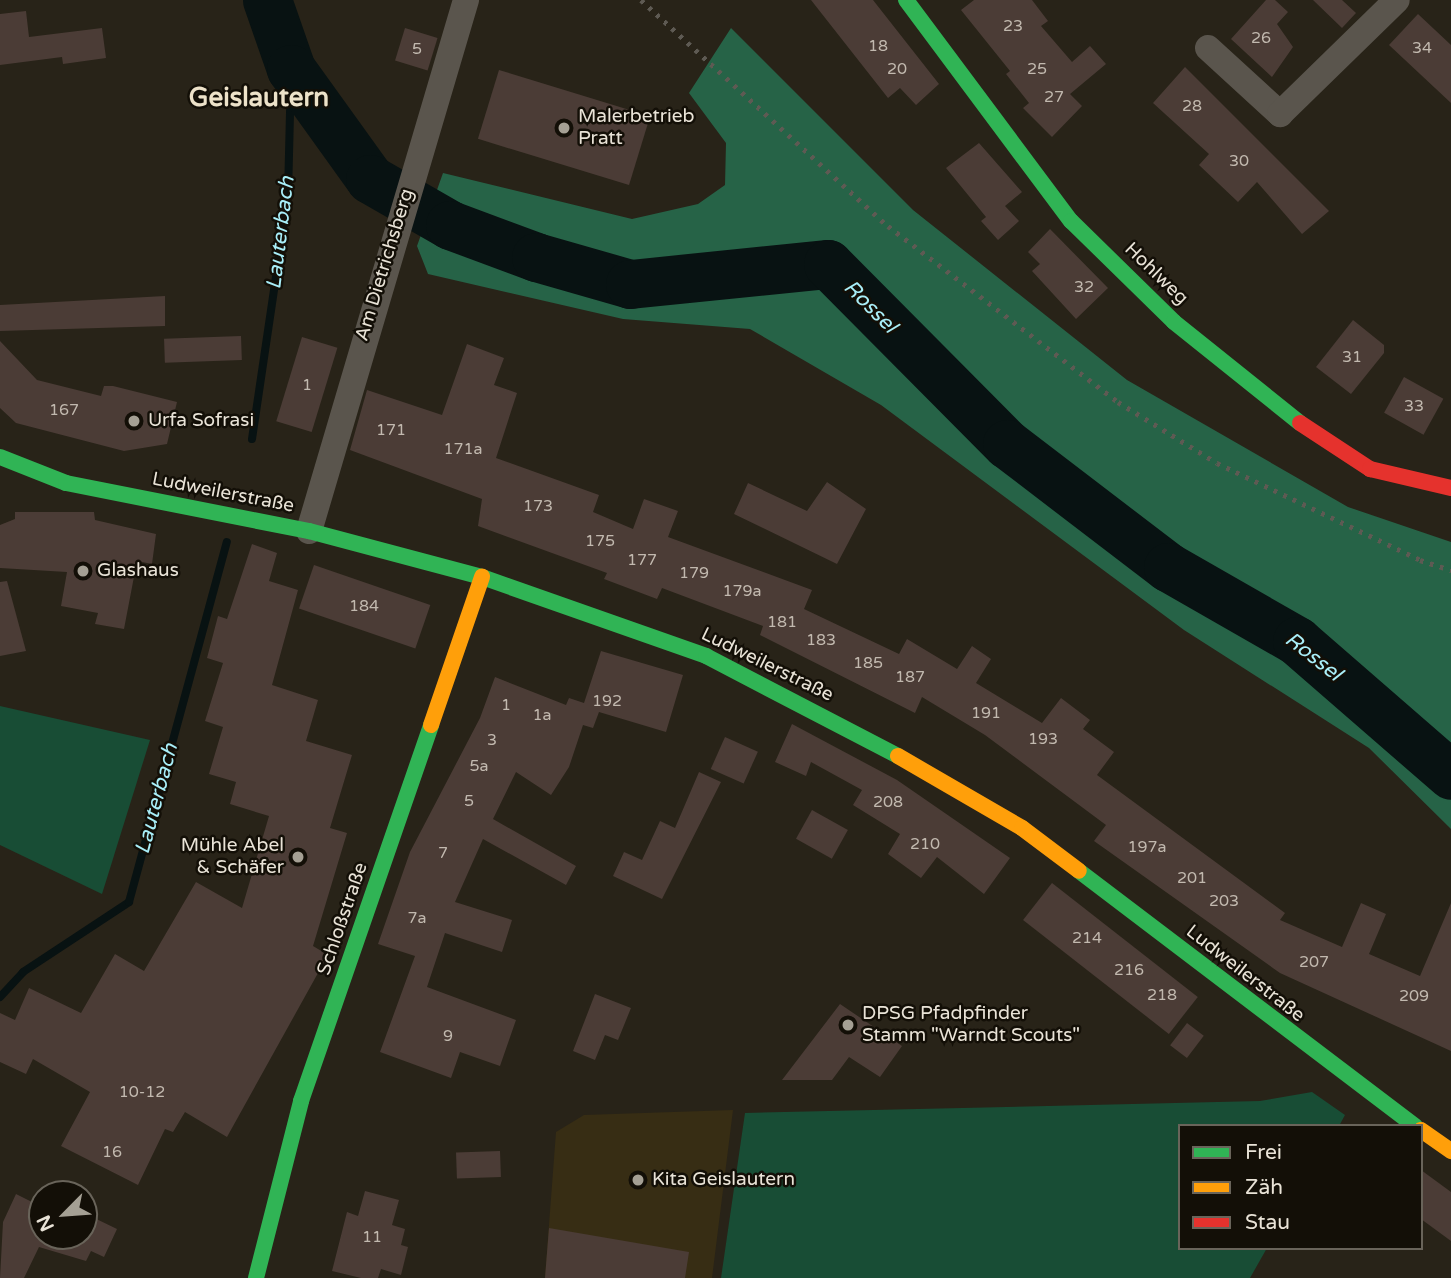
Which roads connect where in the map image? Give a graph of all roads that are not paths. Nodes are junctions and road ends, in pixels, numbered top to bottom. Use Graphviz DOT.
graph roads {
  1 [pos="466,0"];
  2 [pos="906,0"];
  3 [pos="1397,0"];
  4 [pos="1208,48"];
  5 [pos="0,457"];
  6 [pos="1451,488"];
  7 [pos="309,531"];
  8 [pos="482,577"];
  9 [pos="1412,1124"];
  10 [pos="1423,1131"];
  11 [pos="1451,1152"];
  12 [pos="256,1278"];
  1 -- 7 [label="street, Am Dietrichsberg"];
  2 -- 6 [label="main road, Hohlweg"];
  3 -- 4 [label="street"];
  5 -- 7 [label="main road, Ludweilerstraße"];
  7 -- 8 [label="main road, Ludweilerstraße"];
  8 -- 9 [label="main road, Ludweilerstraße"];
  8 -- 12 [label="main road, Schloßstraße"];
  10 -- 11 [label="main road"];
}
